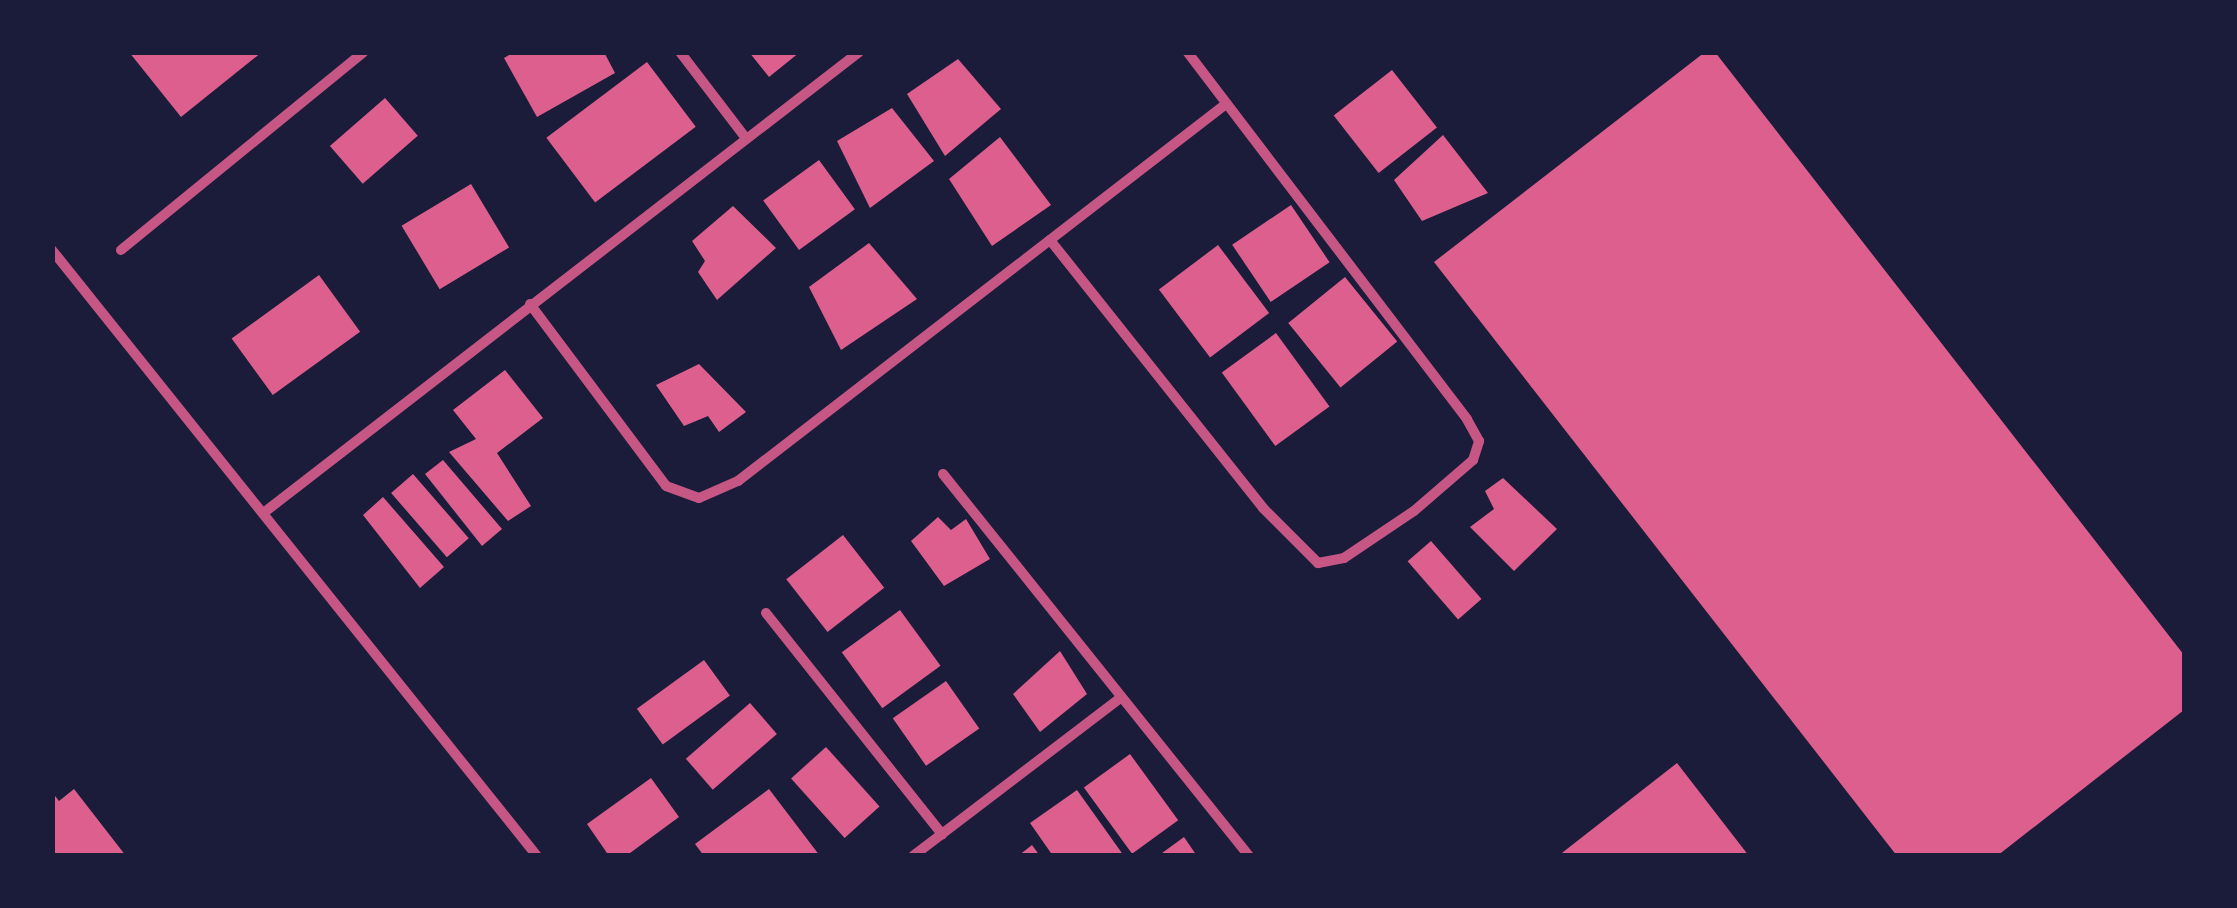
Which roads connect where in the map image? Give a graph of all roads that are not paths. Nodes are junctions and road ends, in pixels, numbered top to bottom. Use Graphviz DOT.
graph roads {
  1 [pos="364,52"];
  2 [pos="680,52"];
  3 [pos="860,52"];
  4 [pos="1187,52"];
  5 [pos="1226,104"];
  6 [pos="746,137"];
  7 [pos="1050,240"];
  8 [pos="52,250"];
  9 [pos="121,250"];
  10 [pos="530,304"];
  11 [pos="943,474"];
  12 [pos="266,511"];
  13 [pos="766,612"];
  14 [pos="1119,699"];
  15 [pos="942,834"];
  16 [pos="536,856"];
  17 [pos="913,856"];
  18 [pos="1249,856"];
  1 -- 9 [label="street"];
  2 -- 6 [label="street"];
  3 -- 6 [label="street"];
  4 -- 5 [label="street"];
  5 -- 7 [label="street"];
  5 -- 7 [label="street"];
  6 -- 10 [label="street"];
  7 -- 10 [label="street"];
  8 -- 12 [label="street"];
  10 -- 12 [label="street"];
  11 -- 14 [label="street"];
  12 -- 16 [label="street"];
  13 -- 15 [label="street"];
  14 -- 15 [label="street"];
  14 -- 18 [label="street"];
  15 -- 17 [label="street"];
}
